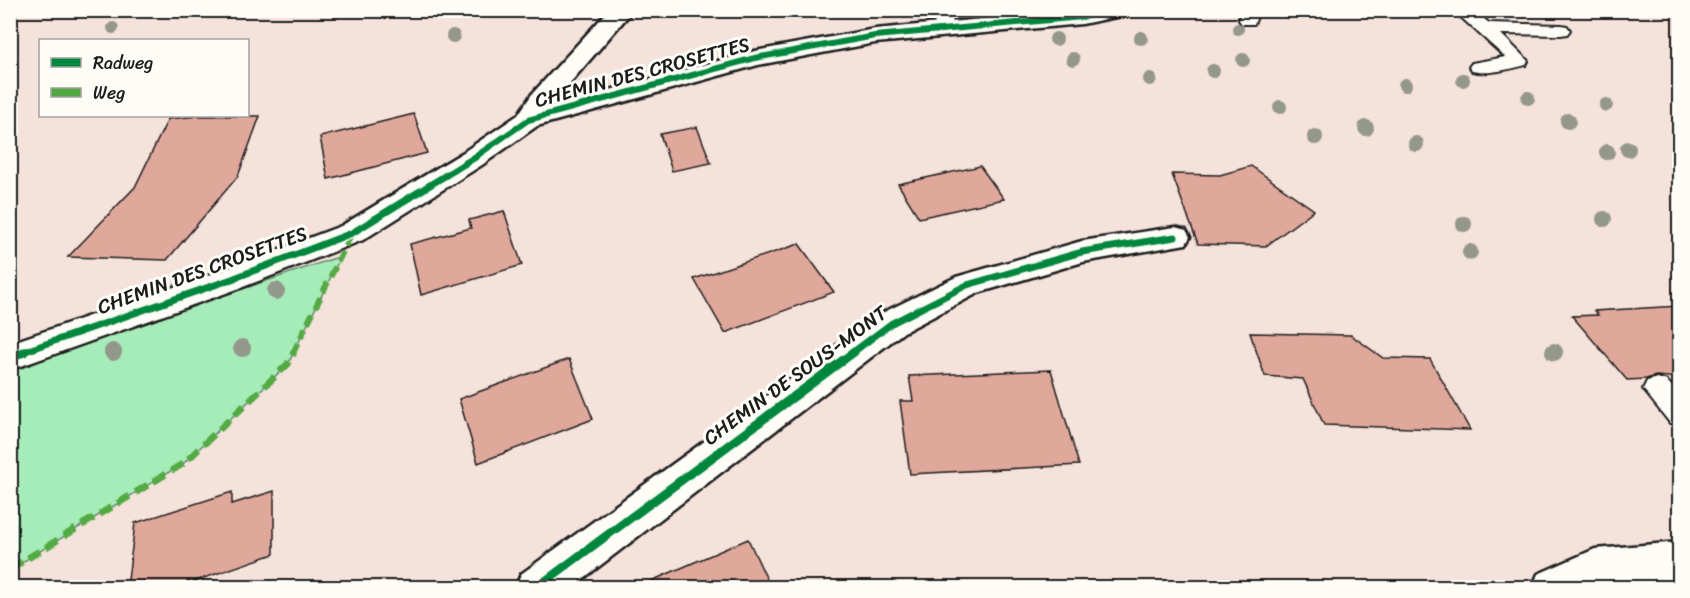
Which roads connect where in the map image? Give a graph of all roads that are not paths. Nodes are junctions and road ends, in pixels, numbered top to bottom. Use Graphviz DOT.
graph roads {
  1 [pos="622,10"];
  2 [pos="1118,10"];
  3 [pos="1461,10"];
  4 [pos="943,20"];
  5 [pos="1485,28"];
  6 [pos="1561,30"];
  7 [pos="1479,67"];
  8 [pos="528,120"];
  9 [pos="1175,237"];
  10 [pos="10,357"];
  11 [pos="1657,389"];
  12 [pos="1680,415"];
  13 [pos="1680,561"];
  14 [pos="536,588"];
  15 [pos="1553,588"];
  1 -- 8 [label="street"];
  2 -- 4 [label="street, CHEMIN DES CROSETTES"];
  3 -- 5 [label="lane"];
  4 -- 8 [label="street, CHEMIN DES CROSETTES"];
  5 -- 6 [label="lane"];
  5 -- 7 [label="lane"];
  8 -- 10 [label="street, CHEMIN DES CROSETTES"];
  9 -- 14 [label="street, CHEMIN DE SOUS-MONT"];
  11 -- 12 [label="lane"];
  13 -- 15 [label="street"];
}
